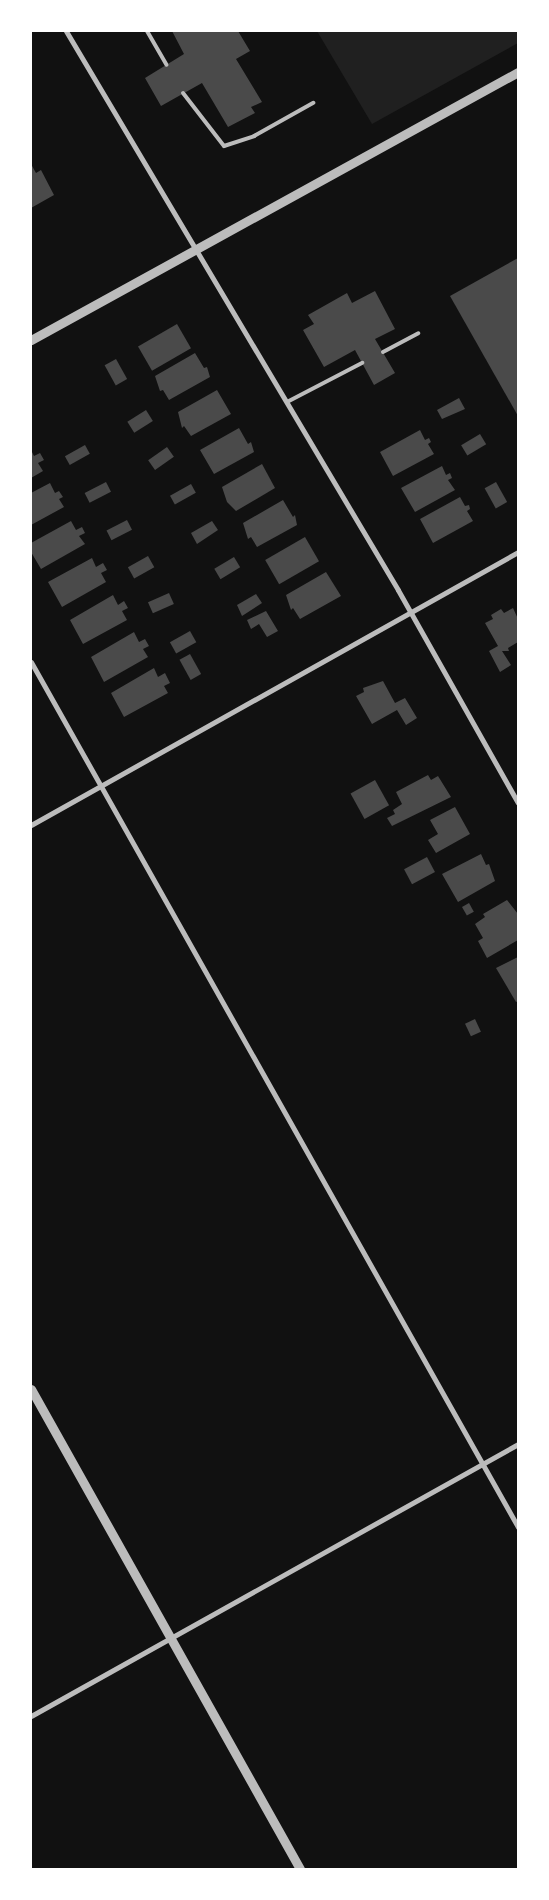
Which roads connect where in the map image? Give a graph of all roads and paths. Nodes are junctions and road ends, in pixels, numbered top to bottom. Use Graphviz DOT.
graph roads {
  1 [pos="66,31"];
  2 [pos="148,31"];
  3 [pos="167,65"];
  4 [pos="518,72"];
  5 [pos="183,94"];
  6 [pos="313,103"];
  7 [pos="195,247"];
  8 [pos="418,333"];
  9 [pos="31,340"];
  10 [pos="383,352"];
  11 [pos="362,363"];
  12 [pos="286,402"];
  13 [pos="518,552"];
  14 [pos="410,613"];
  15 [pos="31,662"];
  16 [pos="101,786"];
  17 [pos="518,804"];
  18 [pos="31,825"];
  19 [pos="31,1389"];
  20 [pos="518,1444"];
  21 [pos="482,1464"];
  22 [pos="518,1526"];
  23 [pos="170,1638"];
  24 [pos="31,1716"];
  25 [pos="300,1869"];
  1 -- 7 [label="street"];
  2 -- 3 [label="lane"];
  4 -- 7 [label="street"];
  5 -- 6 [label="lane"];
  7 -- 9 [label="street"];
  7 -- 12 [label="street"];
  8 -- 10 [label="lane"];
  11 -- 12 [label="lane"];
  12 -- 14 [label="street"];
  13 -- 14 [label="street"];
  14 -- 16 [label="street"];
  14 -- 17 [label="street"];
  15 -- 16 [label="street"];
  16 -- 18 [label="street"];
  16 -- 21 [label="street"];
  19 -- 23 [label="street"];
  20 -- 21 [label="street"];
  21 -- 22 [label="street"];
  21 -- 23 [label="street"];
  23 -- 24 [label="street"];
  23 -- 25 [label="street"];
}
